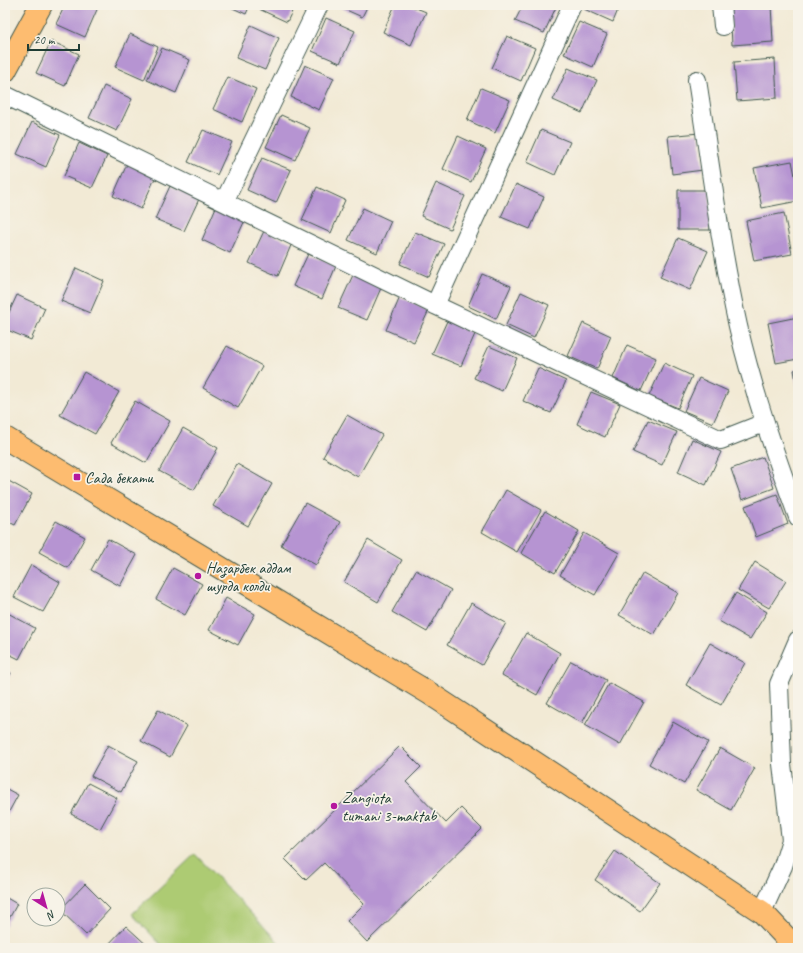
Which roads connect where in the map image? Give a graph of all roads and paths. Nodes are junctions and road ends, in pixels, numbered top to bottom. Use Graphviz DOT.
graph roads {
  1 [pos="41,5"];
  2 [pos="319,5"];
  3 [pos="572,5"];
  4 [pos="721,5"];
  5 [pos="723,26"];
  6 [pos="5,71"];
  7 [pos="697,80"];
  8 [pos="5,95"];
  9 [pos="224,202"];
  10 [pos="435,305"];
  11 [pos="764,422"];
  12 [pos="5,438"];
  13 [pos="798,517"];
  14 [pos="798,640"];
  15 [pos="762,912"];
  16 [pos="796,948"];
  1 -- 6 [label="main road"];
  2 -- 9 [label="street"];
  3 -- 10 [label="street"];
  4 -- 5 [label="street"];
  7 -- 11 [label="street"];
  8 -- 9 [label="street"];
  9 -- 10 [label="street"];
  10 -- 11 [label="street"];
  11 -- 13 [label="street"];
  12 -- 15 [label="main road"];
  14 -- 15 [label="street"];
  15 -- 16 [label="main road"];
}
